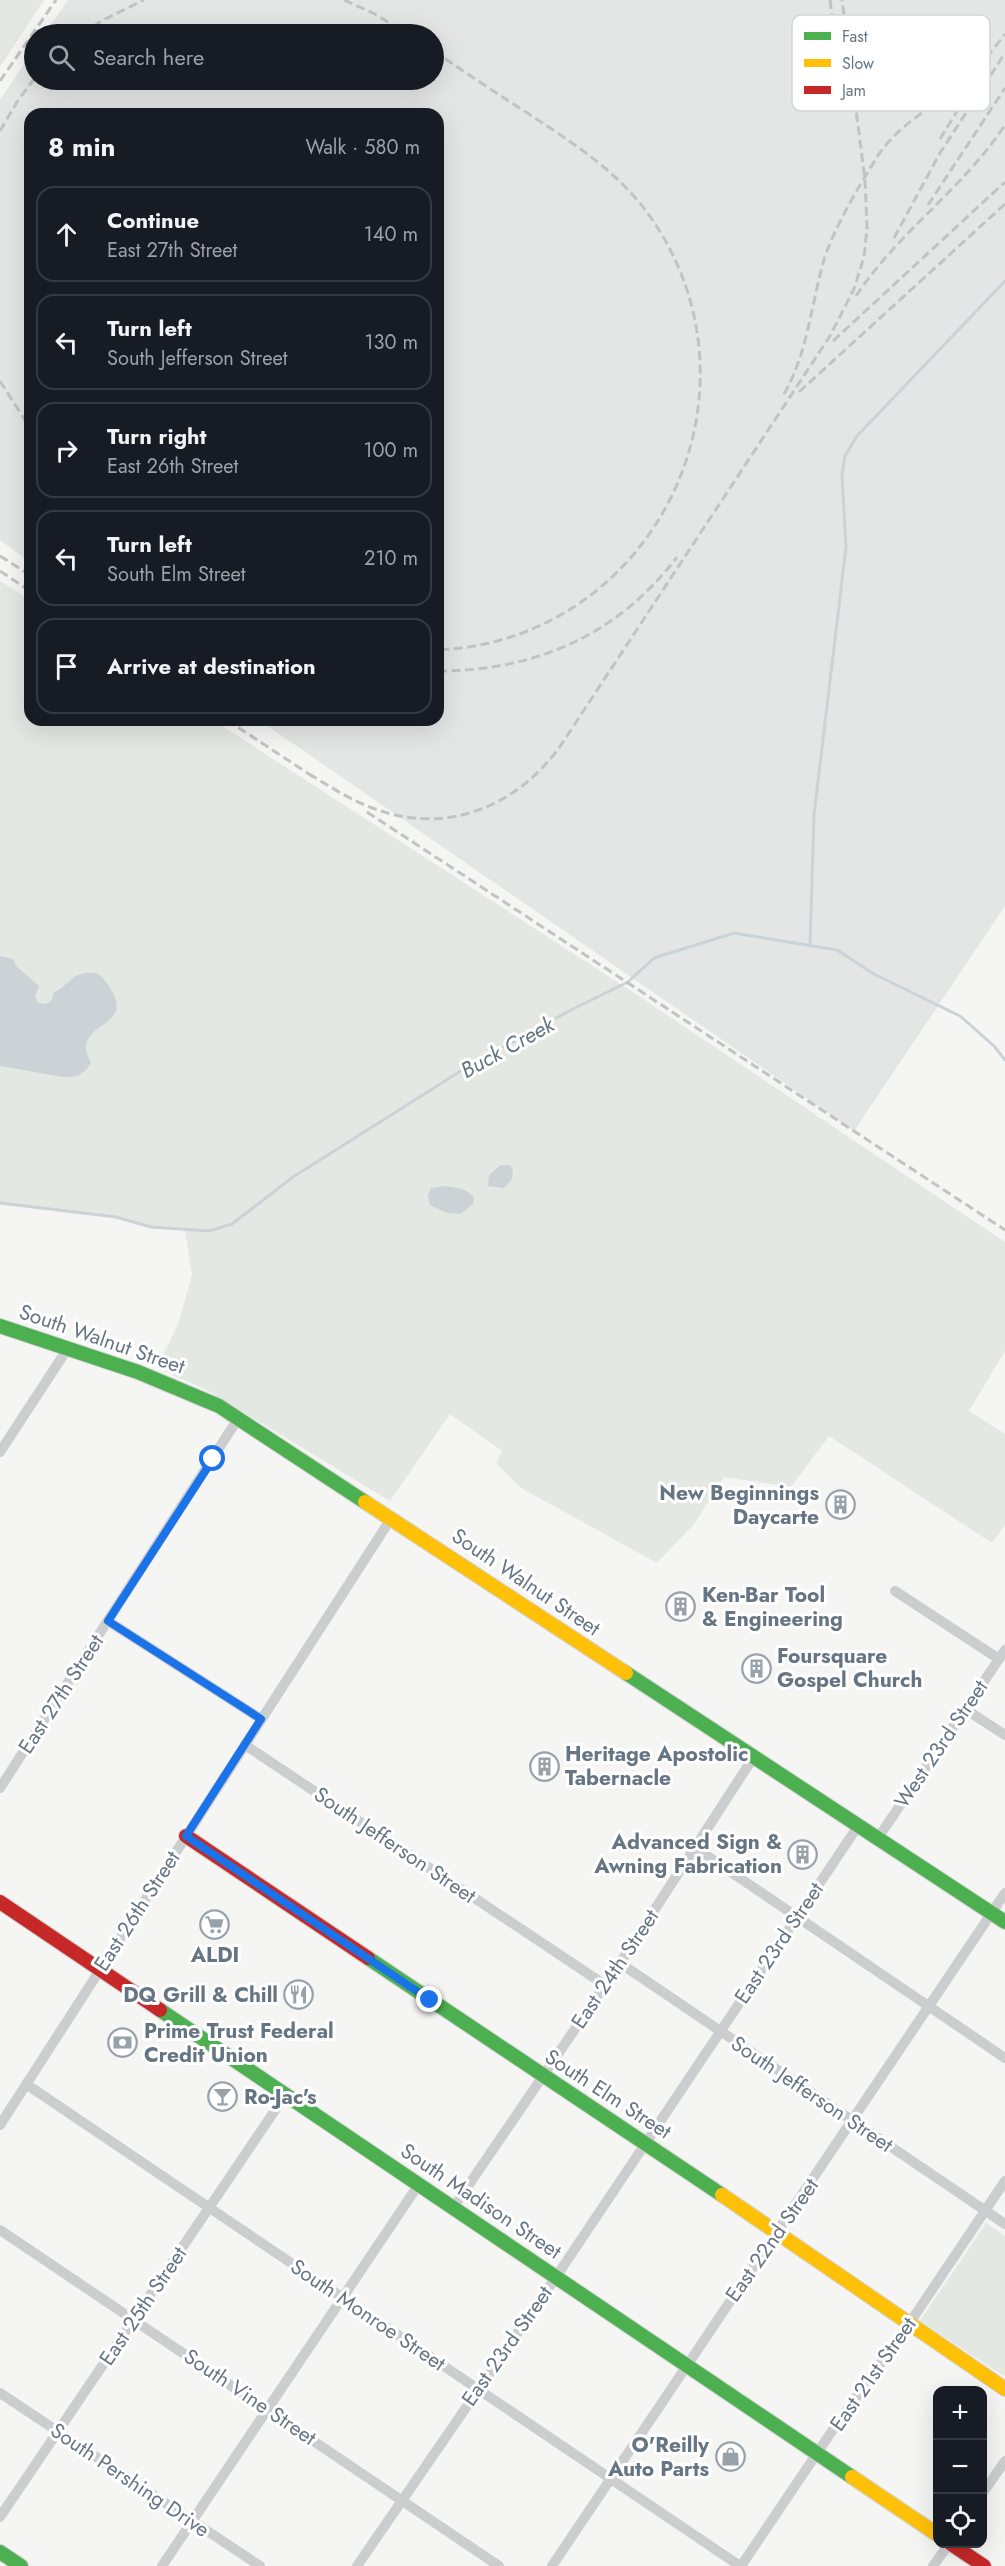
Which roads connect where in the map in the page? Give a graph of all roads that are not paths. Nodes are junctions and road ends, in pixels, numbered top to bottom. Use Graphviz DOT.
graph roads {
  1 [pos="0,1326"];
  2 [pos="68,1348"];
  3 [pos="238,1418"];
  4 [pos="0,1452"];
  5 [pos="392,1518"];
  6 [pos="895,1591"];
  7 [pos="108,1621"];
  8 [pos="1002,1654"];
  9 [pos="965,1709"];
  10 [pos="261,1719"];
  11 [pos="1005,1735"];
  12 [pos="245,1745"];
  13 [pos="753,1758"];
  14 [pos="0,1788"];
  15 [pos="858,1826"];
  16 [pos="186,1836"];
  17 [pos="878,1838"];
  18 [pos="694,1847"];
  19 [pos="1005,1893"];
  20 [pos="0,1902"];
  21 [pos="991,1913"];
  22 [pos="796,1916"];
  23 [pos="1005,1922"];
  24 [pos="620,1963"];
  25 [pos="100,1969"];
  26 [pos="605,1985"];
  27 [pos="929,2007"];
  28 [pos="718,2032"];
  29 [pos="1005,2058"];
  30 [pos="543,2076"];
  31 [pos="26,2084"];
  32 [pos="286,2094"];
  33 [pos="853,2121"];
  34 [pos="0,2125"];
  35 [pos="645,2143"];
  36 [pos="1005,2181"];
  37 [pos="419,2184"];
  38 [pos="209,2208"];
  39 [pos="453,2208"];
  40 [pos="985,2211"];
  41 [pos="1005,2224"];
  42 [pos="0,2230"];
  43 [pos="776,2233"];
  44 [pos="556,2277"];
  45 [pos="342,2298"];
  46 [pos="134,2319"];
  47 [pos="909,2324"];
  48 [pos="686,2365"];
  49 [pos="477,2389"];
  50 [pos="1005,2389"];
  51 [pos="0,2393"];
  52 [pos="267,2409"];
  53 [pos="58,2431"];
  54 [pos="817,2453"];
  55 [pos="1005,2461"];
  56 [pos="611,2478"];
  57 [pos="987,2487"];
  58 [pos="401,2500"];
  59 [pos="0,2517"];
  60 [pos="192,2522"];
  61 [pos="933,2532"];
  62 [pos="947,2548"];
  63 [pos="956,2548"];
  64 [pos="0,2552"];
  65 [pos="21,2566"];
  66 [pos="162,2566"];
  67 [pos="260,2566"];
  68 [pos="357,2566"];
  69 [pos="498,2566"];
  70 [pos="552,2566"];
  71 [pos="741,2566"];
  72 [pos="933,2566"];
  73 [pos="984,2566"];
  1 -- 2 [label="main road, South Walnut Street"];
  2 -- 3 [label="main road, South Walnut Street"];
  2 -- 4 [label="street"];
  3 -- 5 [label="main road, South Walnut Street"];
  3 -- 7 [label="street, East 27th Street"];
  5 -- 10 [label="street, East 26th Street"];
  5 -- 13 [label="main road, South Walnut Street"];
  6 -- 8 [label="street"];
  7 -- 10 [label="street"];
  7 -- 14 [label="street, East 27th Street"];
  8 -- 9 [label="street, West 23rd Street"];
  9 -- 11 [label="street"];
  9 -- 17 [label="street, West 23rd Street"];
  10 -- 12 [label="street, East 26th Street"];
  12 -- 16 [label="street, East 26th Street"];
  12 -- 26 [label="street, South Jefferson Street"];
  13 -- 15 [label="main road, South Walnut Street"];
  13 -- 18 [label="street, East 24th Street"];
  15 -- 17 [label="main road, South Walnut Street"];
  15 -- 22 [label="street, East 23rd Street"];
  16 -- 25 [label="street, East 26th Street"];
  16 -- 30 [label="main road, South Elm Street"];
  17 -- 21 [label="main road, South Walnut Street"];
  18 -- 22 [label="street"];
  18 -- 24 [label="street, East 24th Street"];
  19 -- 21 [label="street, East 22nd Street"];
  20 -- 25 [label="main road, South Madison Street"];
  21 -- 23 [label="main road, South Walnut Street"];
  21 -- 27 [label="street, East 22nd Street"];
  22 -- 27 [label="street"];
  22 -- 28 [label="street, East 23rd Street"];
  24 -- 26 [label="street, East 24th Street"];
  24 -- 28 [label="street, South Jefferson Street"];
  25 -- 31 [label="street, East 26th Street"];
  25 -- 32 [label="main road, South Madison Street"];
  26 -- 30 [label="street, East 24th Street"];
  27 -- 29 [label="street"];
  27 -- 33 [label="street, East 22nd Street"];
  28 -- 33 [label="street, South Jefferson Street"];
  28 -- 35 [label="street, East 23rd Street"];
  30 -- 35 [label="main road, South Elm Street"];
  30 -- 39 [label="street, East 24th Street"];
  31 -- 34 [label="street, East 26th Street"];
  31 -- 38 [label="street, South Monroe Street"];
  32 -- 37 [label="main road, South Madison Street"];
  32 -- 38 [label="street, East 25th Street"];
  33 -- 40 [label="street, South Jefferson Street"];
  33 -- 43 [label="street, East 22nd Street"];
  35 -- 43 [label="main road, South Elm Street"];
  35 -- 44 [label="street, East 23rd Street"];
  36 -- 40 [label="street, East 21st Street"];
  37 -- 39 [label="main road, South Madison Street"];
  37 -- 45 [label="street"];
  38 -- 45 [label="street, South Monroe Street"];
  38 -- 46 [label="street, East 25th Street"];
  39 -- 44 [label="main road, South Madison Street"];
  40 -- 41 [label="street, South Jefferson Street"];
  40 -- 47 [label="street, East 21st Street"];
  42 -- 46 [label="street, South Vine Street"];
  43 -- 47 [label="main road, South Elm Street"];
  43 -- 48 [label="street, East 22nd Street"];
  44 -- 48 [label="main road, South Madison Street"];
  44 -- 49 [label="street, East 23rd Street"];
  45 -- 49 [label="street, South Monroe Street"];
  45 -- 52 [label="street"];
  46 -- 52 [label="street, South Vine Street"];
  46 -- 53 [label="street, East 25th Street"];
  47 -- 50 [label="main road, South Elm Street"];
  47 -- 54 [label="street, East 21st Street"];
  48 -- 54 [label="main road, South Madison Street"];
  48 -- 56 [label="street, East 22nd Street"];
  49 -- 56 [label="street, South Monroe Street"];
  49 -- 58 [label="street, East 23rd Street"];
  51 -- 53 [label="street, South Pershing Drive"];
  52 -- 58 [label="street, South Vine Street"];
  52 -- 60 [label="street"];
  53 -- 59 [label="street, East 25th Street"];
  53 -- 60 [label="street, South Pershing Drive"];
  54 -- 61 [label="main road, South Madison Street"];
  54 -- 71 [label="street, East 21st Street"];
  55 -- 57 [label="street"];
  56 -- 70 [label="street, East 22nd Street"];
  56 -- 71 [label="street, South Monroe Street"];
  58 -- 68 [label="street, East 23rd Street"];
  58 -- 69 [label="street, South Vine Street"];
  60 -- 66 [label="street"];
  60 -- 67 [label="street, South Pershing Drive"];
  62 -- 72 [label="street"];
  63 -- 73 [label="main road"];
  64 -- 65 [label="main road"];
}
